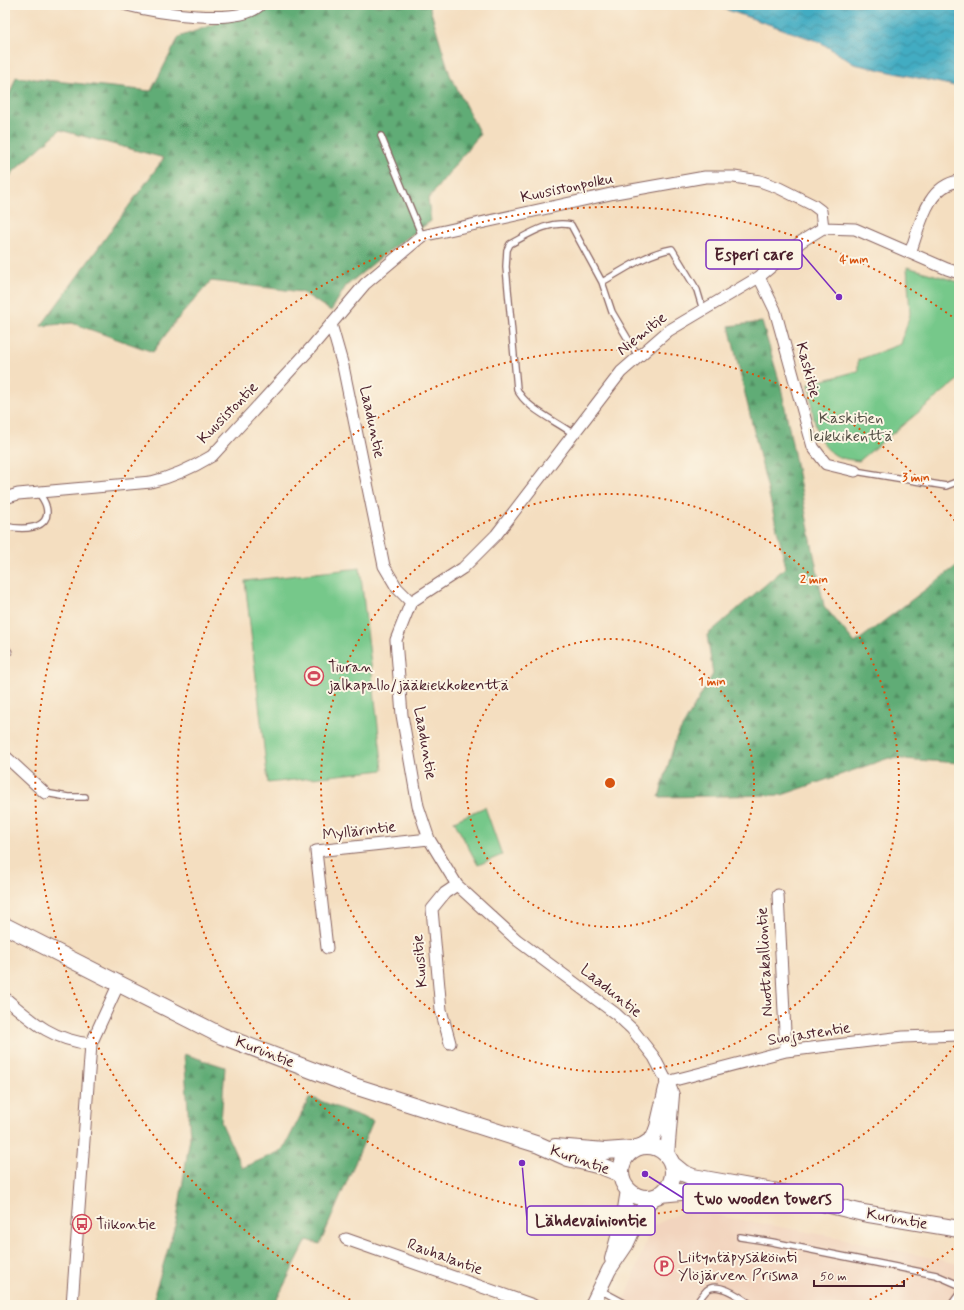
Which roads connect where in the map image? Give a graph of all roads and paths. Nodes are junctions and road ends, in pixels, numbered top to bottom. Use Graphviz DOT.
graph roads {
  1 [pos="127,5"];
  2 [pos="259,6"];
  3 [pos="381,136"];
  4 [pos="959,181"];
  5 [pos="823,228"];
  6 [pos="422,236"];
  7 [pos="910,253"];
  8 [pos="959,273"];
  9 [pos="759,277"];
  10 [pos="602,282"];
  11 [pos="703,310"];
  12 [pos="331,324"];
  13 [pos="638,356"];
  14 [pos="572,433"];
  15 [pos="855,471"];
  16 [pos="959,481"];
  17 [pos="38,492"];
  18 [pos="5,498"];
  19 [pos="5,526"];
  20 [pos="411,602"];
  21 [pos="5,756"];
  22 [pos="45,792"];
  23 [pos="85,797"];
  24 [pos="429,839"];
  25 [pos="457,885"];
  26 [pos="778,895"];
  27 [pos="5,926"];
  28 [pos="327,948"];
  29 [pos="119,983"];
  30 [pos="5,998"];
  31 [pos="959,1035"];
  32 [pos="450,1043"];
  33 [pos="90,1044"];
  34 [pos="786,1051"];
  35 [pos="667,1082"];
  36 [pos="539,1145"];
  37 [pos="637,1148"];
  38 [pos="670,1159"];
  39 [pos="621,1174"];
  40 [pos="628,1190"];
  41 [pos="658,1195"];
  42 [pos="835,1208"];
  43 [pos="959,1229"];
  44 [pos="740,1237"];
  45 [pos="346,1239"];
  46 [pos="609,1270"];
  47 [pos="959,1285"];
  48 [pos="599,1290"];
  49 [pos="959,1294"];
  50 [pos="72,1305"];
  51 [pos="532,1305"];
  52 [pos="592,1305"];
  53 [pos="628,1305"];
  54 [pos="696,1305"];
  55 [pos="752,1305"];
  56 [pos="951,1305"];
  1 -- 2 [label="street"];
  3 -- 6 [label="lane"];
  4 -- 7 [label="street"];
  5 -- 6 [label="street, Kuusistonpolku"];
  5 -- 7 [label="street"];
  5 -- 9 [label="street, Niemitie"];
  6 -- 12 [label="street, Kuusistonpolku"];
  7 -- 8 [label="street"];
  9 -- 11 [label="street, Niemitie"];
  9 -- 15 [label="street, Kaskitie"];
  10 -- 11 [label="lane"];
  10 -- 13 [label="lane"];
  10 -- 14 [label="lane"];
  11 -- 13 [label="street, Niemitie"];
  12 -- 17 [label="street, Kuusistontie"];
  12 -- 20 [label="street, Laaduntie"];
  13 -- 14 [label="street, Niemitie"];
  14 -- 20 [label="street, Niemitie"];
  15 -- 16 [label="lane"];
  17 -- 18 [label="street, Kuusistontie"];
  17 -- 19 [label="lane"];
  20 -- 24 [label="street, Laaduntie"];
  21 -- 22 [label="street"];
  22 -- 23 [label="lane"];
  24 -- 25 [label="street, Laaduntie"];
  24 -- 28 [label="street, Myllärintie"];
  25 -- 32 [label="street, Kuusitie"];
  25 -- 35 [label="street, Laaduntie"];
  26 -- 34 [label="street, Nuottakalliontie"];
  27 -- 29 [label="main road, Kuruntie"];
  29 -- 33 [label="street"];
  29 -- 36 [label="main road, Kuruntie"];
  30 -- 33 [label="street"];
  31 -- 34 [label="street, Suojastentie"];
  33 -- 50 [label="street"];
  34 -- 35 [label="street, Suojastentie"];
  35 -- 37 [label="street"];
  35 -- 38 [label="street, Laaduntie"];
  36 -- 37 [label="main road, Kuruntie"];
  36 -- 39 [label="main road, Kuruntie"];
  37 -- 38 [label="main road"];
  37 -- 39 [label="main road"];
  38 -- 41 [label="main road"];
  38 -- 42 [label="main road, Kuruntie"];
  39 -- 40 [label="main road"];
  40 -- 41 [label="main road"];
  40 -- 46 [label="street"];
  41 -- 42 [label="main road, Kuruntie"];
  41 -- 46 [label="street"];
  42 -- 43 [label="main road, Kuruntie"];
  44 -- 47 [label="lane"];
  45 -- 51 [label="street, Rauhalantie"];
  46 -- 48 [label="street"];
  48 -- 52 [label="street"];
  48 -- 53 [label="lane"];
  49 -- 56 [label="lane"];
  54 -- 55 [label="lane"];
}
